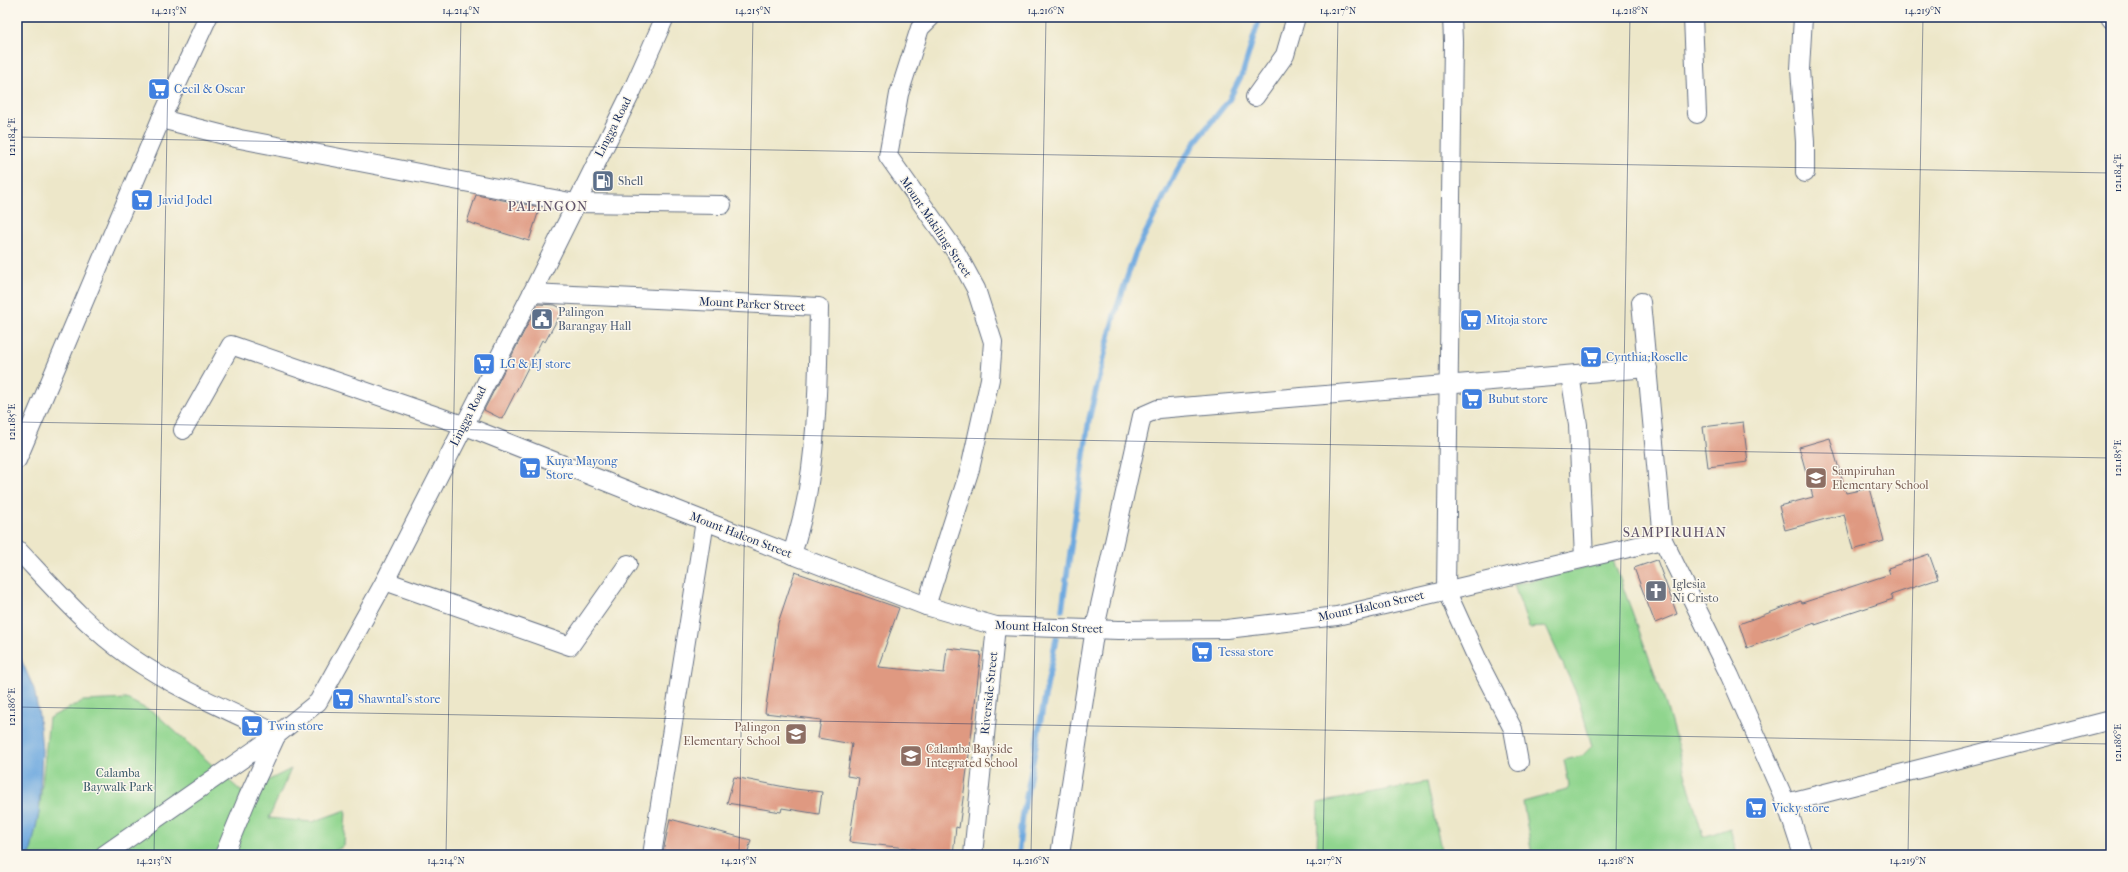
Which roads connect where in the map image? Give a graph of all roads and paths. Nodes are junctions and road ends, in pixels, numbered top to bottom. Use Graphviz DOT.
graph roads {
  1 [pos="208,17"];
  2 [pos="665,17"];
  3 [pos="931,17"];
  4 [pos="1296,17"];
  5 [pos="1452,17"];
  6 [pos="1693,17"];
  7 [pos="1803,17"];
  8 [pos="1255,97"];
  9 [pos="1697,114"];
  10 [pos="161,119"];
  11 [pos="1805,173"];
  12 [pos="575,203"];
  13 [pos="722,205"];
  14 [pos="532,293"];
  15 [pos="1641,302"];
  16 [pos="1648,368"];
  17 [pos="1570,375"];
  18 [pos="1447,385"];
  19 [pos="463,425"];
  20 [pos="183,430"];
  21 [pos="17,460"];
  22 [pos="705,521"];
  23 [pos="1663,540"];
  24 [pos="17,549"];
  25 [pos="792,554"];
  26 [pos="1584,558"];
  27 [pos="628,564"];
  28 [pos="385,581"];
  29 [pos="1446,590"];
  30 [pos="926,606"];
  31 [pos="996,626"];
  32 [pos="1095,628"];
  33 [pos="2111,720"];
  34 [pos="278,734"];
  35 [pos="1519,762"];
  36 [pos="1786,804"];
  37 [pos="104,855"];
  38 [pos="224,855"];
  39 [pos="652,855"];
  40 [pos="973,855"];
  41 [pos="1060,855"];
  42 [pos="1803,855"];
  1 -- 10 [label="street"];
  2 -- 12 [label="street, Lingga Road"];
  3 -- 30 [label="street, Mount Makiling Street"];
  4 -- 8 [label="street"];
  5 -- 18 [label="street"];
  6 -- 9 [label="street"];
  7 -- 11 [label="street"];
  10 -- 12 [label="street"];
  10 -- 21 [label="street"];
  12 -- 13 [label="street"];
  12 -- 14 [label="street, Lingga Road"];
  14 -- 19 [label="street, Lingga Road"];
  14 -- 25 [label="street, Mount Parker Street"];
  15 -- 16 [label="street"];
  16 -- 17 [label="street"];
  16 -- 23 [label="street"];
  17 -- 18 [label="street"];
  17 -- 26 [label="street"];
  18 -- 29 [label="street"];
  18 -- 32 [label="street"];
  19 -- 20 [label="street, Mount Halcon Street"];
  19 -- 22 [label="street, Mount Halcon Street"];
  19 -- 28 [label="street, Lingga Road"];
  22 -- 25 [label="street, Mount Halcon Street"];
  22 -- 39 [label="street"];
  23 -- 26 [label="street, Mount Halcon Street"];
  23 -- 36 [label="street"];
  24 -- 34 [label="street"];
  25 -- 30 [label="street, Mount Halcon Street"];
  26 -- 29 [label="street, Mount Halcon Street"];
  27 -- 28 [label="street"];
  28 -- 34 [label="street, Lingga Road"];
  29 -- 32 [label="street, Mount Halcon Street"];
  29 -- 35 [label="street"];
  30 -- 31 [label="street, Mount Halcon Street"];
  31 -- 32 [label="street, Mount Halcon Street"];
  31 -- 40 [label="street, Riverside Street"];
  32 -- 41 [label="street"];
  33 -- 36 [label="street"];
  34 -- 37 [label="street, Lingga Road"];
  34 -- 38 [label="street"];
  36 -- 42 [label="street"];
}
